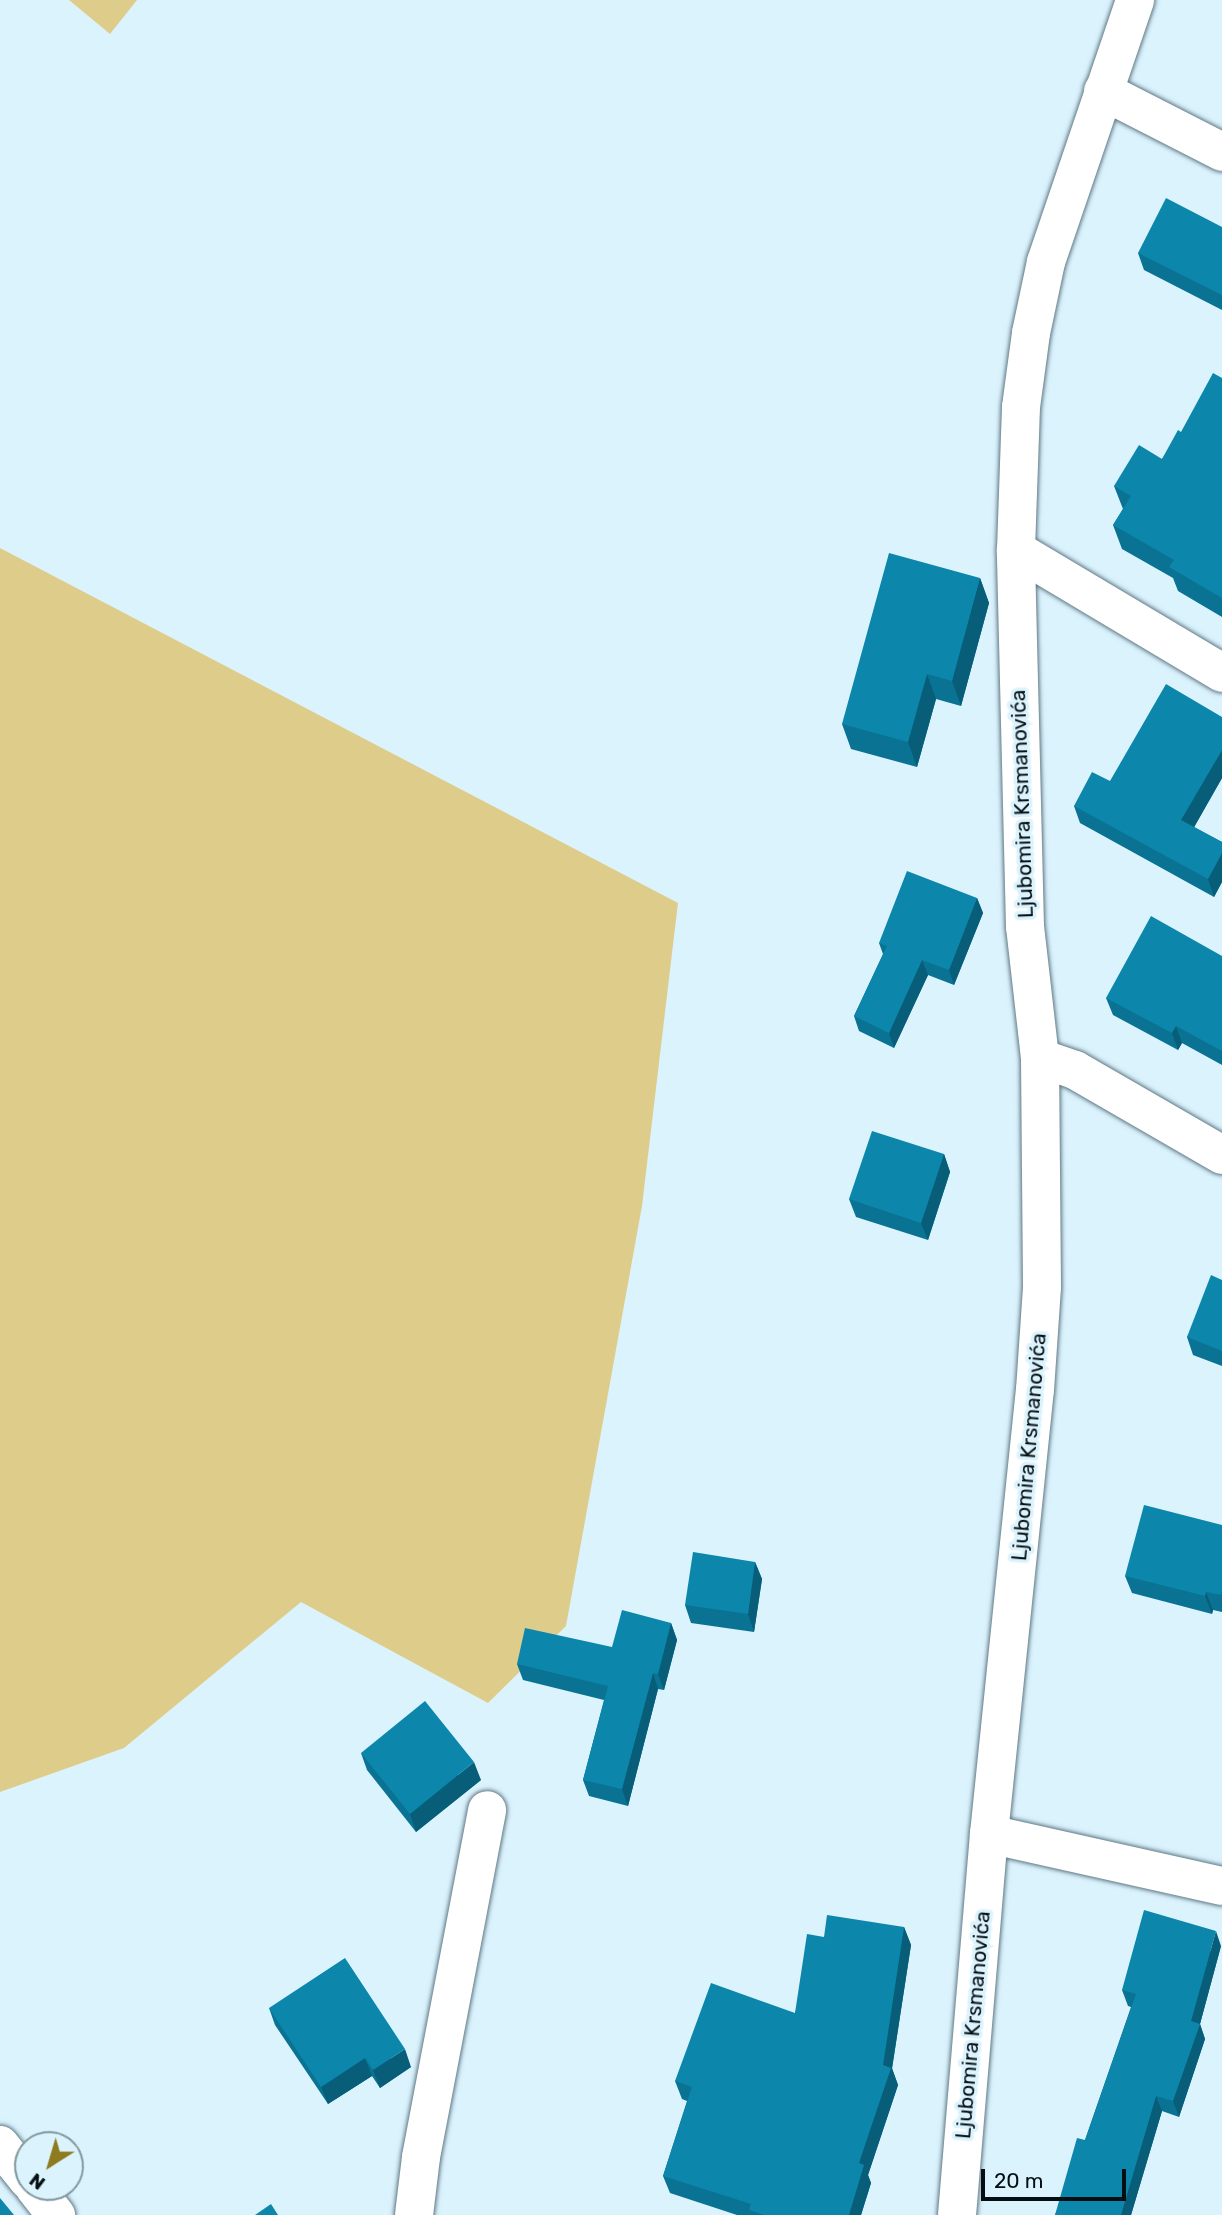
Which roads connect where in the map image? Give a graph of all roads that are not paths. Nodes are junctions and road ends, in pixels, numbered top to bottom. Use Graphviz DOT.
graph roads {
  1 [pos="1135,0"];
  2 [pos="1104,91"];
  3 [pos="1222,152"];
  4 [pos="1016,550"];
  5 [pos="1222,673"];
  6 [pos="1040,1058"];
  7 [pos="1222,1155"];
  8 [pos="487,1810"];
  9 [pos="989,1834"];
  10 [pos="1222,1886"];
  11 [pos="0,2145"];
  12 [pos="14,2162"];
  13 [pos="45,2201"];
  14 [pos="56,2215"];
  15 [pos="414,2215"];
  16 [pos="957,2215"];
  1 -- 2 [label="street, Ljubomira Krsmanovića"];
  2 -- 3 [label="street"];
  2 -- 4 [label="street, Ljubomira Krsmanovića"];
  4 -- 5 [label="street"];
  4 -- 6 [label="street, Ljubomira Krsmanovića"];
  6 -- 7 [label="street"];
  6 -- 9 [label="street, Ljubomira Krsmanovića"];
  8 -- 15 [label="street"];
  9 -- 10 [label="street"];
  9 -- 16 [label="street, Ljubomira Krsmanovića"];
  11 -- 12 [label="street"];
  13 -- 14 [label="street"];
}
